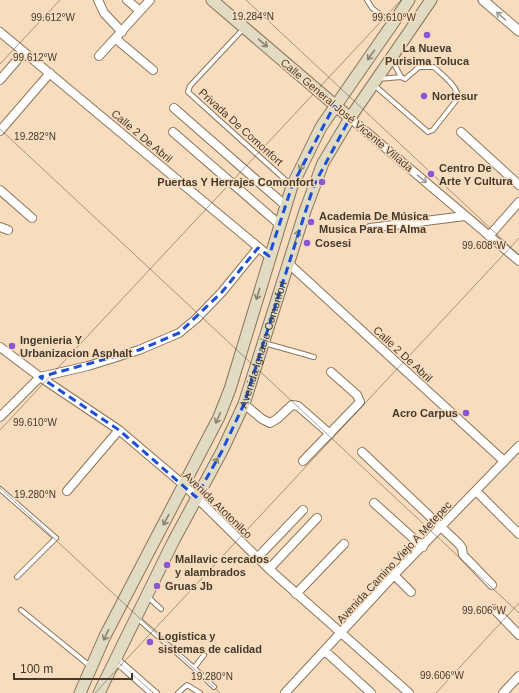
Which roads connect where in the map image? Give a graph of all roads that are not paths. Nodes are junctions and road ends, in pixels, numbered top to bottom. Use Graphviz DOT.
graph roads {
  1 [pos="98,0"];
  2 [pos="127,0"];
  3 [pos="150,0"];
  4 [pos="212,0"];
  5 [pos="367,0"];
  6 [pos="409,0"];
  7 [pos="431,0"];
  8 [pos="483,0"];
  9 [pos="140,11"];
  10 [pos="393,25"];
  11 [pos="244,27"];
  12 [pos="519,31"];
  13 [pos="0,32"];
  14 [pos="119,35"];
  15 [pos="24,52"];
  16 [pos="99,56"];
  17 [pos="392,59"];
  18 [pos="153,70"];
  19 [pos="50,74"];
  20 [pos="401,77"];
  21 [pos="0,80"];
  22 [pos="376,82"];
  23 [pos="334,106"];
  24 [pos="174,108"];
  25 [pos="350,118"];
  26 [pos="0,131"];
  27 [pos="173,132"];
  28 [pos="461,132"];
  29 [pos="519,184"];
  30 [pos="292,186"];
  31 [pos="0,190"];
  32 [pos="519,202"];
  33 [pos="286,206"];
  34 [pos="465,216"];
  35 [pos="32,218"];
  36 [pos="279,224"];
  37 [pos="370,228"];
  38 [pos="489,236"];
  39 [pos="258,248"];
  40 [pos="269,256"];
  41 [pos="519,261"];
  42 [pos="288,263"];
  43 [pos="263,343"];
  44 [pos="0,347"];
  45 [pos="314,357"];
  46 [pos="331,372"];
  47 [pos="40,377"];
  48 [pos="244,404"];
  49 [pos="0,417"];
  50 [pos="120,430"];
  51 [pos="330,434"];
  52 [pos="519,446"];
  53 [pos="362,452"];
  54 [pos="303,462"];
  55 [pos="504,462"];
  56 [pos="185,486"];
  57 [pos="0,489"];
  58 [pos="67,491"];
  59 [pos="476,491"];
  60 [pos="196,497"];
  61 [pos="374,503"];
  62 [pos="303,510"];
  63 [pos="317,518"];
  64 [pos="441,528"];
  65 [pos="519,534"];
  66 [pos="344,544"];
  67 [pos="423,547"];
  68 [pos="257,558"];
  69 [pos="269,569"];
  70 [pos="394,575"];
  71 [pos="17,577"];
  72 [pos="492,585"];
  73 [pos="411,592"];
  74 [pos="296,594"];
  75 [pos="146,595"];
  76 [pos="162,609"];
  77 [pos="20,610"];
  78 [pos="494,610"];
  79 [pos="135,617"];
  80 [pos="342,633"];
  81 [pos="519,635"];
  82 [pos="325,651"];
  83 [pos="204,655"];
  84 [pos="115,660"];
  85 [pos="92,667"];
  86 [pos="194,668"];
  87 [pos="519,676"];
  88 [pos="214,687"];
  89 [pos="80,693"];
  90 [pos="99,693"];
  91 [pos="150,693"];
  92 [pos="157,693"];
  93 [pos="178,693"];
  94 [pos="200,693"];
  95 [pos="285,693"];
  96 [pos="371,693"];
  97 [pos="409,693"];
  98 [pos="503,693"];
  1 -- 14 [label="street"];
  2 -- 9 [label="street"];
  3 -- 9 [label="street"];
  4 -- 11 [label="main road, Calle General José Vicente Villada"];
  5 -- 10 [label="lane"];
  6 -- 10 [label="main road, Avenida Ignacio Comonfort"];
  7 -- 17 [label="main road, Avenida Ignacio Comonfort"];
  12 -- 8 [label="street, one-way"];
  9 -- 14 [label="street"];
  10 -- 23 [label="main road, Avenida Ignacio Comonfort, one-way"];
  11 -- 23 [label="main road, Calle General José Vicente Villada, one-way"];
  11 -- 30 [label="lane, Privada De Comonfort"];
  13 -- 15 [label="street, Calle 2 De Abril"];
  14 -- 16 [label="street"];
  14 -- 18 [label="street"];
  15 -- 19 [label="street, Calle 2 De Abril"];
  15 -- 21 [label="street"];
  17 -- 20 [label="lane"];
  17 -- 22 [label="main road, Avenida Ignacio Comonfort"];
  19 -- 26 [label="street"];
  19 -- 39 [label="street, Calle 2 De Abril"];
  20 -- 22 [label="lane"];
  20 -- 22 [label="lane"];
  22 -- 25 [label="main road, Avenida Ignacio Comonfort"];
  23 -- 25 [label="main road, Calle General José Vicente Villada"];
  23 -- 30 [label="main road, Avenida Ignacio Comonfort, one-way"];
  24 -- 33 [label="street"];
  25 -- 34 [label="street, Calle General José Vicente Villada, one-way"];
  42 -- 25 [label="main road, Avenida Ignacio Comonfort, one-way"];
  27 -- 36 [label="street"];
  28 -- 29 [label="street"];
  30 -- 33 [label="main road, Avenida Ignacio Comonfort"];
  31 -- 35 [label="street"];
  32 -- 38 [label="street"];
  33 -- 36 [label="main road, Avenida Ignacio Comonfort"];
  34 -- 37 [label="street"];
  34 -- 38 [label="street, Calle General José Vicente Villada"];
  36 -- 40 [label="main road, Avenida Ignacio Comonfort"];
  38 -- 41 [label="street, Calle General José Vicente Villada"];
  39 -- 40 [label="street, Calle 2 De Abril"];
  39 -- 47 [label="street"];
  40 -- 56 [label="main road, Avenida Ignacio Comonfort, one-way"];
  42 -- 43 [label="main road, Avenida Ignacio Comonfort"];
  42 -- 55 [label="street, Calle 2 De Abril"];
  43 -- 45 [label="lane"];
  43 -- 48 [label="main road, Avenida Ignacio Comonfort"];
  44 -- 47 [label="street, Avenida Atotonilco"];
  46 -- 51 [label="street"];
  47 -- 49 [label="street"];
  47 -- 50 [label="street, Avenida Atotonilco"];
  48 -- 51 [label="street"];
  60 -- 48 [label="main road, Avenida Ignacio Comonfort, one-way"];
  50 -- 56 [label="street, Avenida Atotonilco"];
  50 -- 58 [label="street"];
  51 -- 54 [label="street"];
  52 -- 55 [label="street, Avenida Camino Viejo A Metepec"];
  53 -- 64 [label="street"];
  55 -- 59 [label="street, Avenida Camino Viejo A Metepec"];
  56 -- 60 [label="street, Avenida Atotonilco"];
  56 -- 85 [label="main road, Avenida Ignacio Comonfort, one-way"];
  57 -- 71 [label="lane"];
  59 -- 64 [label="street, Avenida Camino Viejo A Metepec"];
  59 -- 65 [label="street"];
  60 -- 68 [label="street, Avenida Atotonilco"];
  60 -- 75 [label="main road, Avenida Ignacio Comonfort"];
  61 -- 67 [label="street"];
  62 -- 68 [label="street"];
  63 -- 69 [label="street"];
  64 -- 67 [label="street, Avenida Camino Viejo A Metepec"];
  64 -- 72 [label="street"];
  66 -- 74 [label="street"];
  67 -- 70 [label="street, Avenida Camino Viejo A Metepec"];
  68 -- 69 [label="street, Avenida Atotonilco"];
  69 -- 74 [label="street, Avenida Atotonilco"];
  70 -- 73 [label="street"];
  70 -- 80 [label="street, Avenida Camino Viejo A Metepec"];
  74 -- 80 [label="street, Avenida Atotonilco"];
  75 -- 76 [label="lane"];
  75 -- 79 [label="main road, Avenida Ignacio Comonfort"];
  77 -- 85 [label="lane"];
  78 -- 81 [label="street"];
  79 -- 84 [label="main road, Avenida Ignacio Comonfort"];
  79 -- 86 [label="lane"];
  80 -- 82 [label="street, Avenida Camino Viejo A Metepec"];
  80 -- 97 [label="street, Avenida Atotonilco"];
  82 -- 95 [label="street, Avenida Camino Viejo A Metepec"];
  82 -- 96 [label="street"];
  83 -- 86 [label="lane"];
  84 -- 90 [label="main road, Avenida Ignacio Comonfort"];
  84 -- 91 [label="lane"];
  84 -- 92 [label="lane"];
  85 -- 89 [label="main road, Avenida Ignacio Comonfort"];
  86 -- 88 [label="lane"];
  87 -- 98 [label="street"];
  93 -- 94 [label="lane"];
}
